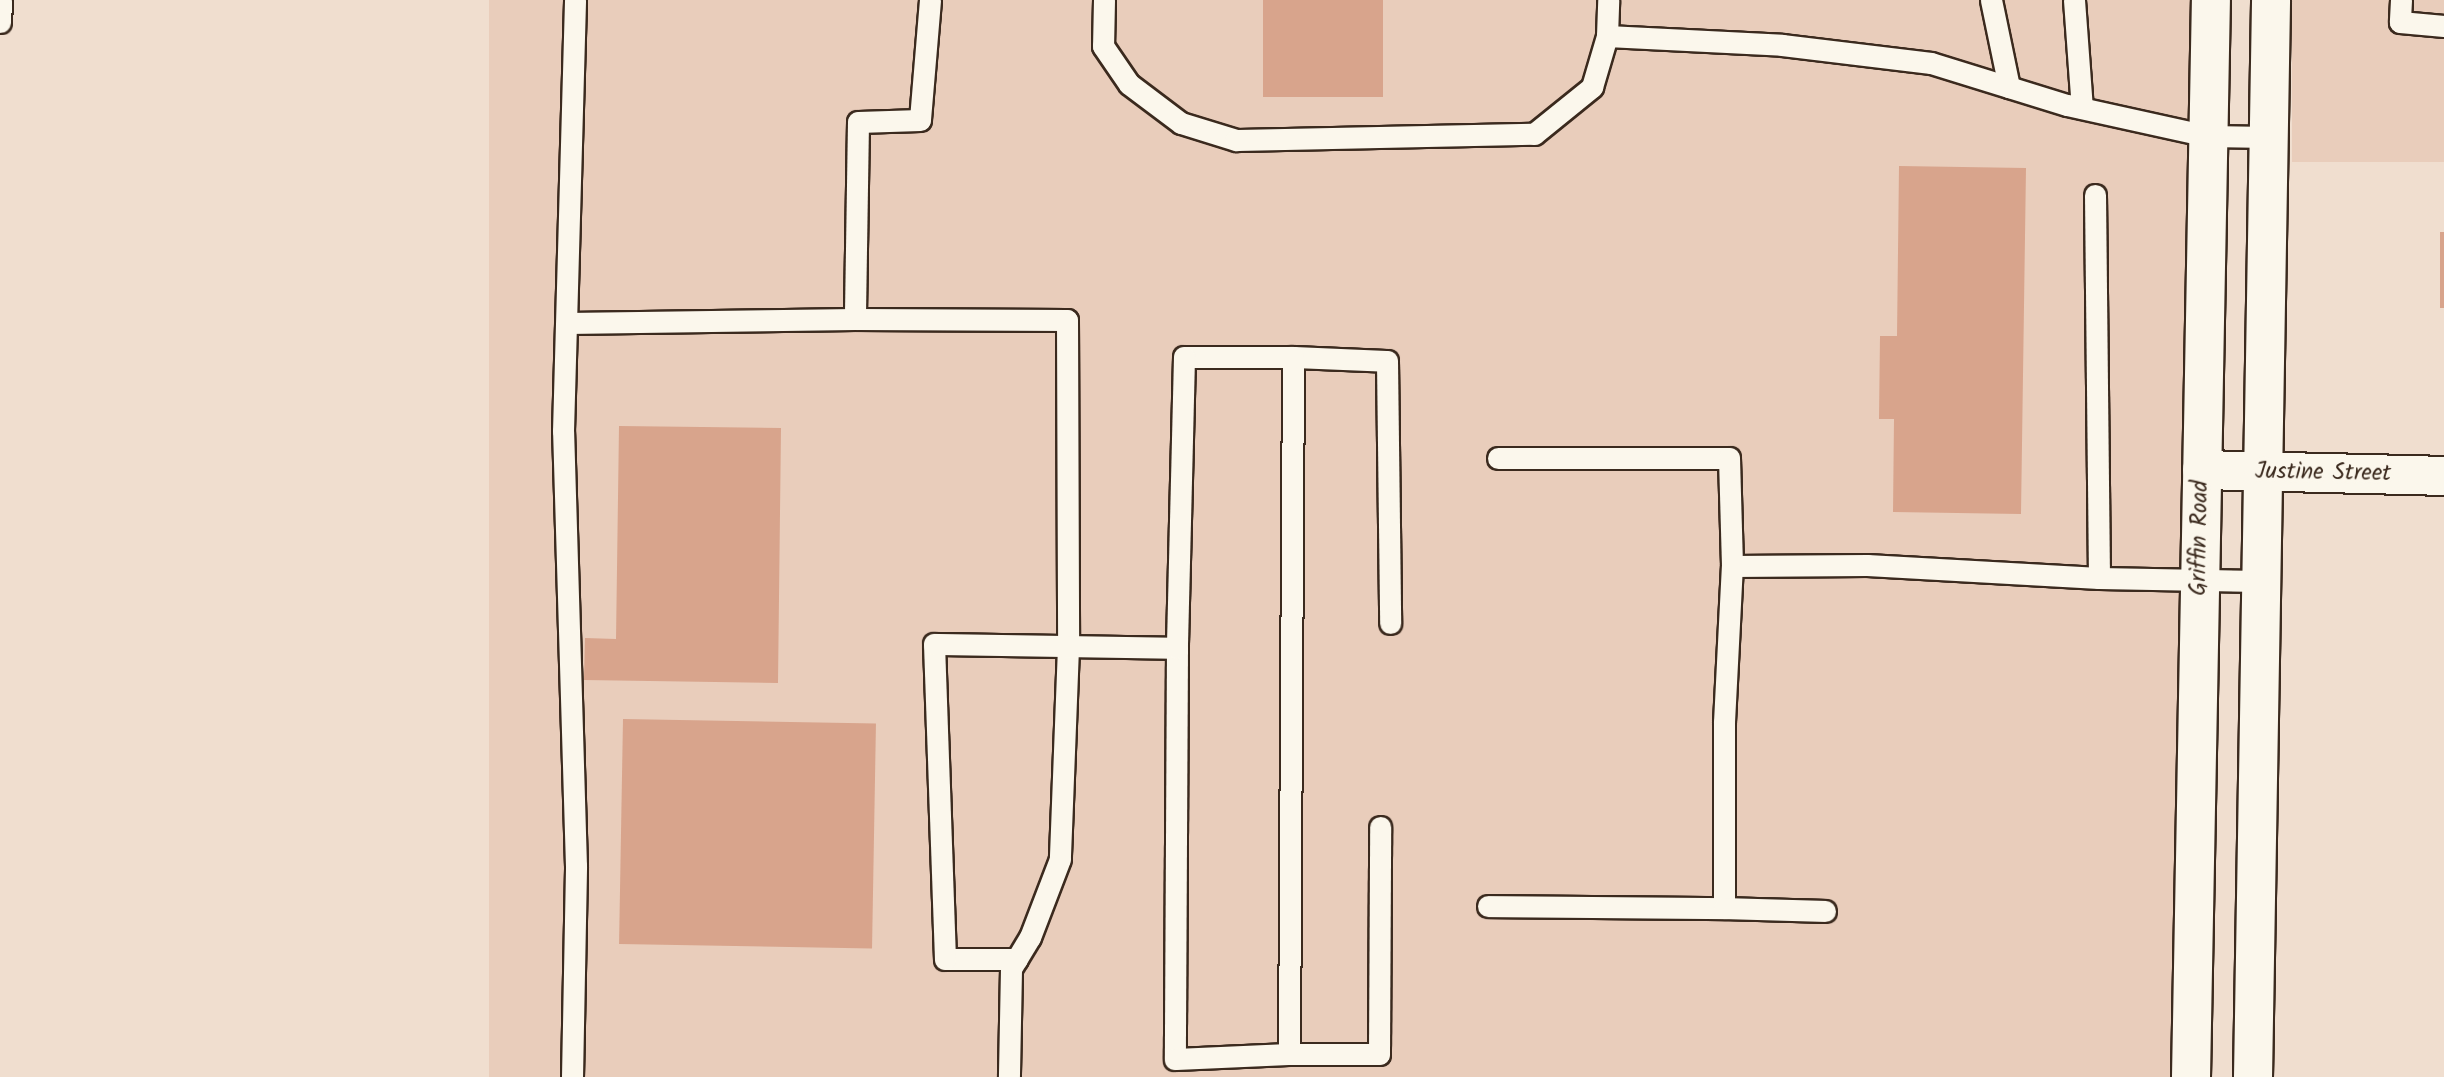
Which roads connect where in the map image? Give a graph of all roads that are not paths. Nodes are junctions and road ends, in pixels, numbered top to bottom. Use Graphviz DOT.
graph roads {
  1 [pos="1,0"];
  2 [pos="575,0"];
  3 [pos="930,0"];
  4 [pos="1104,0"];
  5 [pos="1608,0"];
  6 [pos="1991,0"];
  7 [pos="2074,0"];
  8 [pos="2211,0"];
  9 [pos="2271,0"];
  10 [pos="2401,0"];
  11 [pos="0,22"];
  12 [pos="2444,26"];
  13 [pos="1607,36"];
  14 [pos="2010,87"];
  15 [pos="2082,108"];
  16 [pos="2208,136"];
  17 [pos="2269,137"];
  18 [pos="2095,195"];
  19 [pos="855,319"];
  20 [pos="567,323"];
  21 [pos="1293,356"];
  22 [pos="1498,458"];
  23 [pos="2202,470"];
  24 [pos="2263,471"];
  25 [pos="2444,476"];
  26 [pos="1732,566"];
  27 [pos="2099,579"];
  28 [pos="2200,581"];
  29 [pos="2261,581"];
  30 [pos="1390,623"];
  31 [pos="1068,647"];
  32 [pos="1177,648"];
  33 [pos="1380,827"];
  34 [pos="1488,906"];
  35 [pos="1724,908"];
  36 [pos="1825,911"];
  37 [pos="1017,959"];
  38 [pos="1289,1054"];
  39 [pos="572,1077"];
  40 [pos="1010,1077"];
  41 [pos="2191,1077"];
  42 [pos="2253,1077"];
  1 -- 11 [label="lane"];
  2 -- 20 [label="lane"];
  3 -- 19 [label="lane"];
  4 -- 13 [label="lane"];
  5 -- 13 [label="lane"];
  6 -- 14 [label="lane"];
  7 -- 15 [label="lane"];
  8 -- 16 [label="street, Griffin Road"];
  9 -- 17 [label="street"];
  10 -- 12 [label="lane"];
  13 -- 14 [label="lane"];
  14 -- 15 [label="lane"];
  15 -- 16 [label="lane"];
  16 -- 17 [label="lane"];
  16 -- 23 [label="street, Griffin Road"];
  17 -- 24 [label="street"];
  18 -- 27 [label="lane"];
  19 -- 20 [label="lane"];
  19 -- 31 [label="lane"];
  20 -- 39 [label="lane"];
  21 -- 30 [label="lane"];
  21 -- 32 [label="lane"];
  21 -- 38 [label="lane"];
  22 -- 26 [label="lane"];
  23 -- 24 [label="street, Justine Street"];
  23 -- 28 [label="street, Griffin Road"];
  24 -- 25 [label="street, Justine Street"];
  24 -- 29 [label="street"];
  26 -- 27 [label="lane"];
  26 -- 35 [label="lane"];
  27 -- 28 [label="lane"];
  28 -- 29 [label="lane"];
  28 -- 41 [label="street, Griffin Road"];
  29 -- 42 [label="street"];
  31 -- 32 [label="lane"];
  31 -- 37 [label="lane"];
  31 -- 37 [label="lane"];
  32 -- 38 [label="lane"];
  33 -- 38 [label="lane"];
  34 -- 35 [label="lane"];
  35 -- 36 [label="lane"];
  37 -- 40 [label="lane"];
}
